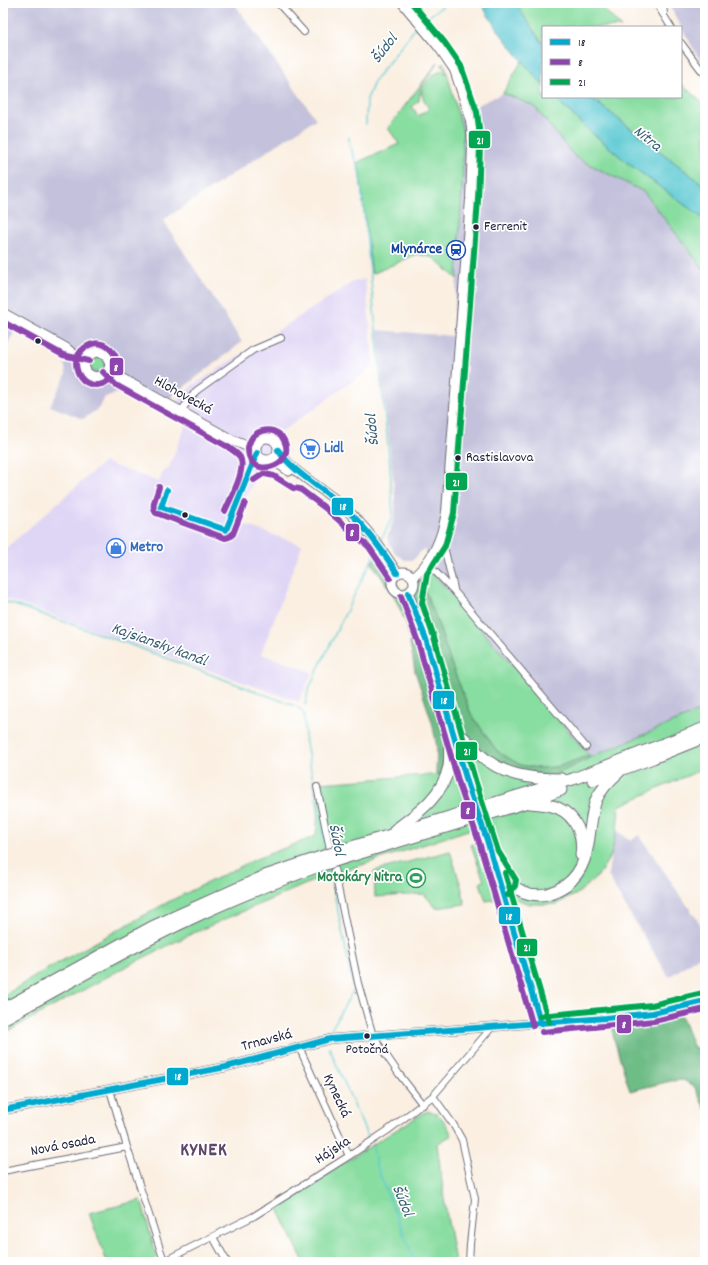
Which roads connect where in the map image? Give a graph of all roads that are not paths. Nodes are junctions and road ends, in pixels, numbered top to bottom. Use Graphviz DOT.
graph roads {
  1 [pos="278,3"];
  2 [pos="402,3"];
  3 [pos="656,3"];
  4 [pos="663,3"];
  5 [pos="664,16"];
  6 [pos="670,26"];
  7 [pos="304,32"];
  8 [pos="682,44"];
  9 [pos="705,75"];
  10 [pos="3,313"];
  11 [pos="281,338"];
  12 [pos="66,348"];
  13 [pos="91,353"];
  14 [pos="84,363"];
  15 [pos="109,366"];
  16 [pos="104,374"];
  17 [pos="120,378"];
  18 [pos="181,411"];
  19 [pos="257,446"];
  20 [pos="278,450"];
  21 [pos="272,459"];
  22 [pos="441,534"];
  23 [pos="375,542"];
  24 [pos="426,562"];
  25 [pos="397,573"];
  26 [pos="416,574"];
  27 [pos="454,591"];
  28 [pos="408,593"];
  29 [pos="414,604"];
  30 [pos="705,728"];
  31 [pos="453,730"];
  32 [pos="705,737"];
  33 [pos="586,747"];
  34 [pos="620,770"];
  35 [pos="573,779"];
  36 [pos="317,787"];
  37 [pos="528,802"];
  38 [pos="388,835"];
  39 [pos="343,854"];
  40 [pos="318,862"];
  41 [pos="505,886"];
  42 [pos="705,1001"];
  43 [pos="3,1009"];
  44 [pos="3,1019"];
  45 [pos="542,1024"];
  46 [pos="492,1027"];
  47 [pos="373,1036"];
  48 [pos="299,1047"];
  49 [pos="110,1090"];
  50 [pos="433,1096"];
  51 [pos="422,1105"];
  52 [pos="3,1110"];
  53 [pos="127,1148"];
  54 [pos="349,1156"];
  55 [pos="3,1170"];
  56 [pos="213,1237"];
  57 [pos="165,1261"];
  58 [pos="227,1262"];
  59 [pos="469,1262"];
  1 -- 7 [label="street"];
  2 -- 22 [label="street"];
  3 -- 5 [label="street"];
  4 -- 5 [label="street"];
  5 -- 6 [label="street"];
  8 -- 9 [label="street"];
  10 -- 12 [label="main road, Hlohovecká"];
  11 -- 18 [label="street"];
  12 -- 13 [label="main road, Hlohovecká"];
  12 -- 14 [label="main road, Hlohovecká"];
  13 -- 14 [label="main road"];
  13 -- 15 [label="main road, Hlohovecká"];
  14 -- 16 [label="main road, Hlohovecká"];
  15 -- 16 [label="main road"];
  15 -- 17 [label="main road, Hlohovecká"];
  16 -- 17 [label="main road, Hlohovecká"];
  17 -- 18 [label="main road, Hlohovecká"];
  18 -- 19 [label="main road, Hlohovecká"];
  19 -- 20 [label="main road"];
  19 -- 21 [label="main road"];
  20 -- 21 [label="main road"];
  20 -- 23 [label="main road"];
  21 -- 23 [label="main road"];
  22 -- 24 [label="street"];
  22 -- 27 [label="street"];
  23 -- 25 [label="main road"];
  24 -- 26 [label="street"];
  24 -- 27 [label="street"];
  25 -- 26 [label="main road"];
  25 -- 28 [label="main road"];
  26 -- 28 [label="main road"];
  26 -- 29 [label="main road"];
  27 -- 33 [label="street"];
  28 -- 29 [label="main road"];
  29 -- 31 [label="main road"];
  30 -- 35 [label="highway"];
  31 -- 35 [label="highway"];
  31 -- 38 [label="highway"];
  31 -- 41 [label="main road, bridge"];
  32 -- 34 [label="highway"];
  34 -- 37 [label="highway"];
  34 -- 41 [label="highway"];
  35 -- 38 [label="highway"];
  36 -- 47 [label="street"];
  37 -- 39 [label="highway"];
  37 -- 41 [label="highway"];
  38 -- 39 [label="highway"];
  39 -- 40 [label="highway, bridge"];
  40 -- 43 [label="highway"];
  40 -- 44 [label="highway"];
  41 -- 45 [label="street"];
  42 -- 45 [label="street, Trnavská"];
  45 -- 46 [label="street, Trnavská"];
  46 -- 47 [label="street, Trnavská"];
  46 -- 50 [label="street, Hájska"];
  47 -- 48 [label="street, Trnavská"];
  47 -- 51 [label="street"];
  48 -- 49 [label="street, Trnavská"];
  48 -- 54 [label="street, Kynecká"];
  49 -- 52 [label="street, Trnavská"];
  49 -- 53 [label="street"];
  50 -- 51 [label="street, Hájska"];
  50 -- 59 [label="street"];
  51 -- 54 [label="street, Hájska"];
  53 -- 55 [label="street, Nová osada"];
  53 -- 57 [label="street"];
  54 -- 56 [label="street, Hájska"];
  56 -- 57 [label="street, Hájska"];
  56 -- 58 [label="street"];
}
